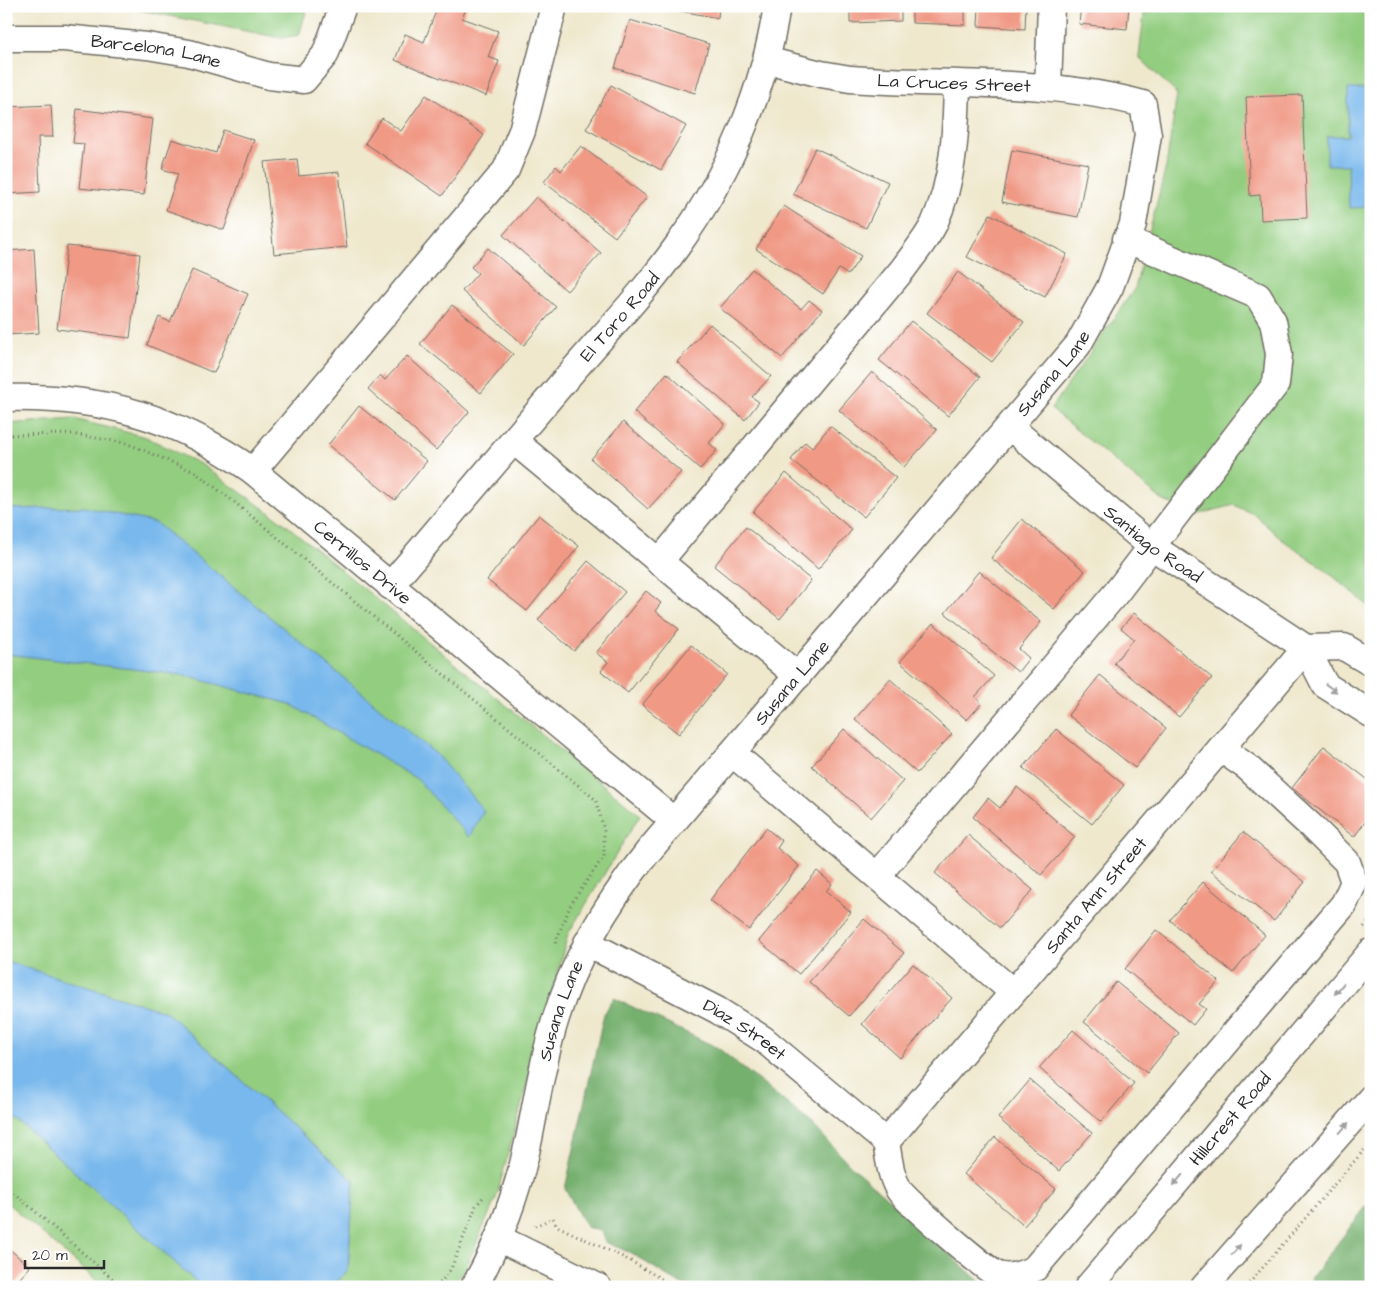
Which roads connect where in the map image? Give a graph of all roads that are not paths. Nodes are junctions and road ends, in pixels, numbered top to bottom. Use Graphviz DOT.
graph roads {
  1 [pos="343,6"];
  2 [pos="554,6"];
  3 [pos="777,6"];
  4 [pos="1051,6"];
  5 [pos="6,38"];
  6 [pos="766,60"];
  7 [pos="957,84"];
  8 [pos="1048,87"];
  9 [pos="1143,104"];
  10 [pos="1126,239"];
  11 [pos="6,398"];
  12 [pos="1010,427"];
  13 [pos="514,441"];
  14 [pos="253,471"];
  15 [pos="1150,546"];
  16 [pos="660,562"];
  17 [pos="390,586"];
  18 [pos="1306,648"];
  19 [pos="1371,663"];
  20 [pos="798,676"];
  21 [pos="1371,714"];
  22 [pos="1220,749"];
  23 [pos="732,753"];
  24 [pos="674,821"];
  25 [pos="877,876"];
  26 [pos="587,943"];
  27 [pos="1371,952"];
  28 [pos="1013,992"];
  29 [pos="1371,1098"];
  30 [pos="886,1142"];
  31 [pos="502,1228"];
  32 [pos="474,1287"];
  33 [pos="598,1287"];
  34 [pos="1088,1287"];
  35 [pos="1204,1287"];
  1 -- 5 [label="street, Barcelona Lane"];
  2 -- 14 [label="street"];
  3 -- 6 [label="street, El Toro Road"];
  4 -- 8 [label="street"];
  6 -- 7 [label="street, La Cruces Street"];
  6 -- 13 [label="street, El Toro Road"];
  7 -- 8 [label="street, La Cruces Street"];
  7 -- 16 [label="street"];
  8 -- 9 [label="street, La Cruces Street"];
  9 -- 10 [label="street, Susana Lane"];
  10 -- 12 [label="street, Susana Lane"];
  10 -- 15 [label="street"];
  11 -- 14 [label="street, Cerrillos Drive"];
  12 -- 15 [label="street, Santiago Road"];
  12 -- 20 [label="street, Susana Lane"];
  13 -- 16 [label="street"];
  13 -- 17 [label="street, El Toro Road"];
  14 -- 17 [label="street, Cerrillos Drive"];
  15 -- 18 [label="street, Santiago Road"];
  15 -- 25 [label="street"];
  16 -- 20 [label="street"];
  17 -- 24 [label="street, Cerrillos Drive"];
  18 -- 19 [label="street"];
  18 -- 21 [label="street, one-way"];
  18 -- 22 [label="street, Santa Ann Street"];
  20 -- 23 [label="street, Susana Lane"];
  22 -- 28 [label="street, Santa Ann Street"];
  22 -- 30 [label="street"];
  23 -- 24 [label="street, Susana Lane"];
  23 -- 25 [label="street"];
  24 -- 26 [label="street, Susana Lane"];
  25 -- 28 [label="street"];
  26 -- 30 [label="street, Diaz Street"];
  26 -- 31 [label="street, Susana Lane"];
  27 -- 34 [label="street, Hillcrest Road, one-way"];
  28 -- 30 [label="street, Santa Ann Street"];
  35 -- 29 [label="street, one-way"];
  31 -- 32 [label="street, Susana Lane"];
  31 -- 33 [label="street"];
}
